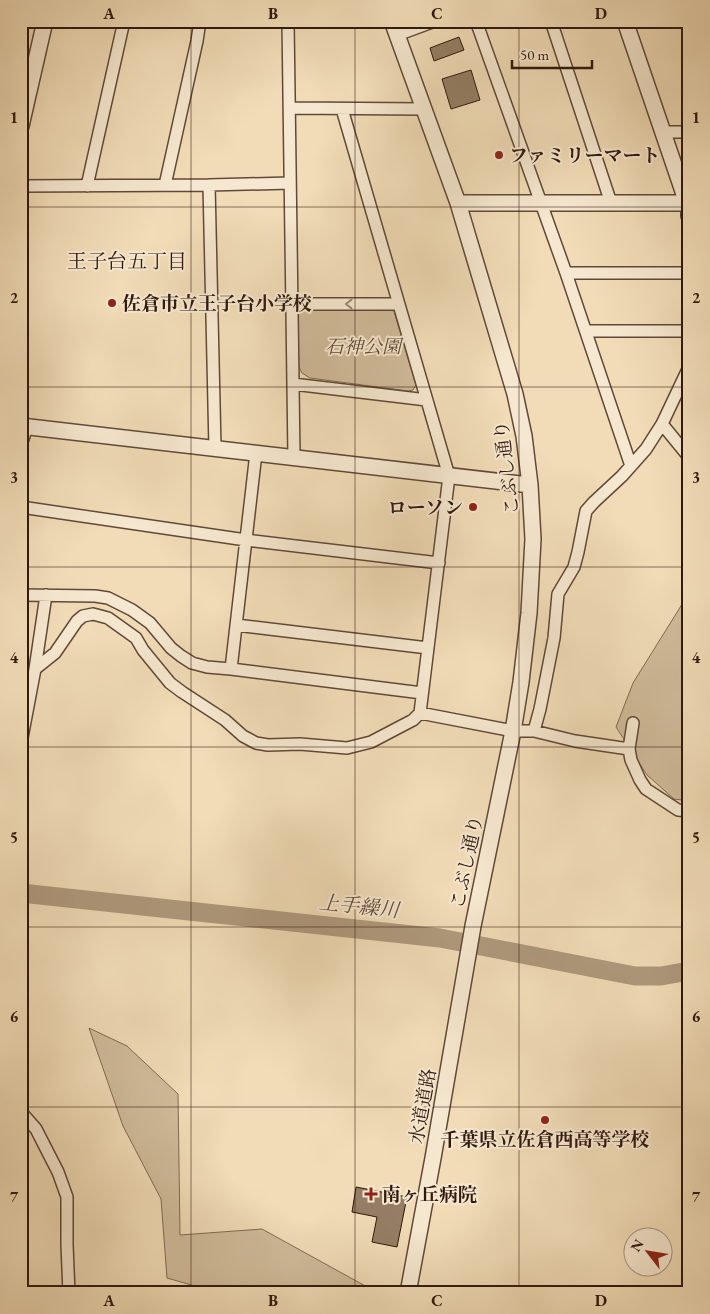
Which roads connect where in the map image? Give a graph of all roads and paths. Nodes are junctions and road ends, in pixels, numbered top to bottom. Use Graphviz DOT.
graph roads {
  1 [pos="45,21"];
  2 [pos="124,21"];
  3 [pos="200,21"];
  4 [pos="288,21"];
  5 [pos="435,21"];
  6 [pos="476,21"];
  7 [pos="551,21"];
  8 [pos="625,21"];
  9 [pos="395,28"];
  10 [pos="290,108"];
  11 [pos="342,109"];
  12 [pos="423,109"];
  13 [pos="21,126"];
  14 [pos="663,132"];
  15 [pos="689,132"];
  16 [pos="290,183"];
  17 [pos="164,185"];
  18 [pos="209,185"];
  19 [pos="21,186"];
  20 [pos="87,186"];
  21 [pos="611,202"];
  22 [pos="458,203"];
  23 [pos="541,203"];
  24 [pos="688,203"];
  25 [pos="689,221"];
  26 [pos="566,273"];
  27 [pos="689,273"];
  28 [pos="293,304"];
  29 [pos="398,304"];
  30 [pos="586,331"];
  31 [pos="689,331"];
  32 [pos="689,367"];
  33 [pos="293,384"];
  34 [pos="427,400"];
  35 [pos="662,424"];
  36 [pos="24,426"];
  37 [pos="21,445"];
  38 [pos="215,448"];
  39 [pos="256,453"];
  40 [pos="689,457"];
  41 [pos="294,458"];
  42 [pos="632,466"];
  43 [pos="449,476"];
  44 [pos="530,485"];
  45 [pos="21,507"];
  46 [pos="246,540"];
  47 [pos="439,562"];
  48 [pos="21,595"];
  49 [pos="46,595"];
  50 [pos="236,625"];
  51 [pos="428,648"];
  52 [pos="35,669"];
  53 [pos="231,669"];
  54 [pos="26,689"];
  55 [pos="422,693"];
  56 [pos="420,713"];
  57 [pos="633,723"];
  58 [pos="534,731"];
  59 [pos="513,732"];
  60 [pos="21,743"];
  61 [pos="629,749"];
  62 [pos="689,811"];
  63 [pos="473,926"];
  64 [pos="21,1112"];
  65 [pos="69,1293"];
  66 [pos="408,1293"];
  1 -- 13 [label="street"];
  2 -- 20 [label="street"];
  3 -- 17 [label="street"];
  4 -- 10 [label="street"];
  5 -- 9 [label="street"];
  6 -- 23 [label="street"];
  7 -- 21 [label="street"];
  8 -- 14 [label="street"];
  9 -- 12 [label="street, こぶし通り"];
  10 -- 11 [label="street"];
  10 -- 16 [label="street"];
  11 -- 12 [label="street"];
  11 -- 29 [label="street"];
  12 -- 22 [label="street, こぶし通り"];
  14 -- 15 [label="street"];
  14 -- 24 [label="street"];
  16 -- 18 [label="street"];
  16 -- 28 [label="street"];
  17 -- 18 [label="street"];
  17 -- 20 [label="street"];
  18 -- 38 [label="street"];
  19 -- 20 [label="street"];
  21 -- 23 [label="street"];
  21 -- 24 [label="street"];
  22 -- 23 [label="street"];
  22 -- 44 [label="street, こぶし通り"];
  23 -- 26 [label="street"];
  24 -- 25 [label="street"];
  26 -- 27 [label="street"];
  26 -- 30 [label="street"];
  29 -- 28 [label="street, one-way"];
  28 -- 33 [label="street"];
  29 -- 34 [label="street"];
  30 -- 31 [label="street"];
  30 -- 42 [label="street"];
  32 -- 35 [label="street"];
  33 -- 34 [label="street"];
  33 -- 41 [label="street"];
  34 -- 43 [label="street"];
  35 -- 40 [label="street"];
  35 -- 42 [label="street"];
  36 -- 37 [label="street"];
  36 -- 38 [label="street"];
  38 -- 39 [label="street"];
  39 -- 41 [label="street"];
  39 -- 46 [label="street"];
  41 -- 43 [label="street"];
  42 -- 58 [label="street"];
  43 -- 44 [label="street"];
  43 -- 47 [label="street"];
  44 -- 59 [label="street, こぶし通り"];
  45 -- 46 [label="street"];
  46 -- 47 [label="street"];
  46 -- 50 [label="street"];
  47 -- 51 [label="street"];
  48 -- 49 [label="street"];
  49 -- 52 [label="street"];
  49 -- 53 [label="street"];
  50 -- 51 [label="street"];
  50 -- 53 [label="street"];
  51 -- 55 [label="street"];
  52 -- 54 [label="street"];
  52 -- 56 [label="street"];
  53 -- 55 [label="street"];
  54 -- 60 [label="street"];
  55 -- 56 [label="street"];
  56 -- 59 [label="street"];
  57 -- 61 [label="street"];
  58 -- 59 [label="street"];
  58 -- 61 [label="street"];
  59 -- 63 [label="street, こぶし通り"];
  61 -- 62 [label="street"];
  63 -- 66 [label="street, 水道道路"];
  64 -- 65 [label="street"];
}
